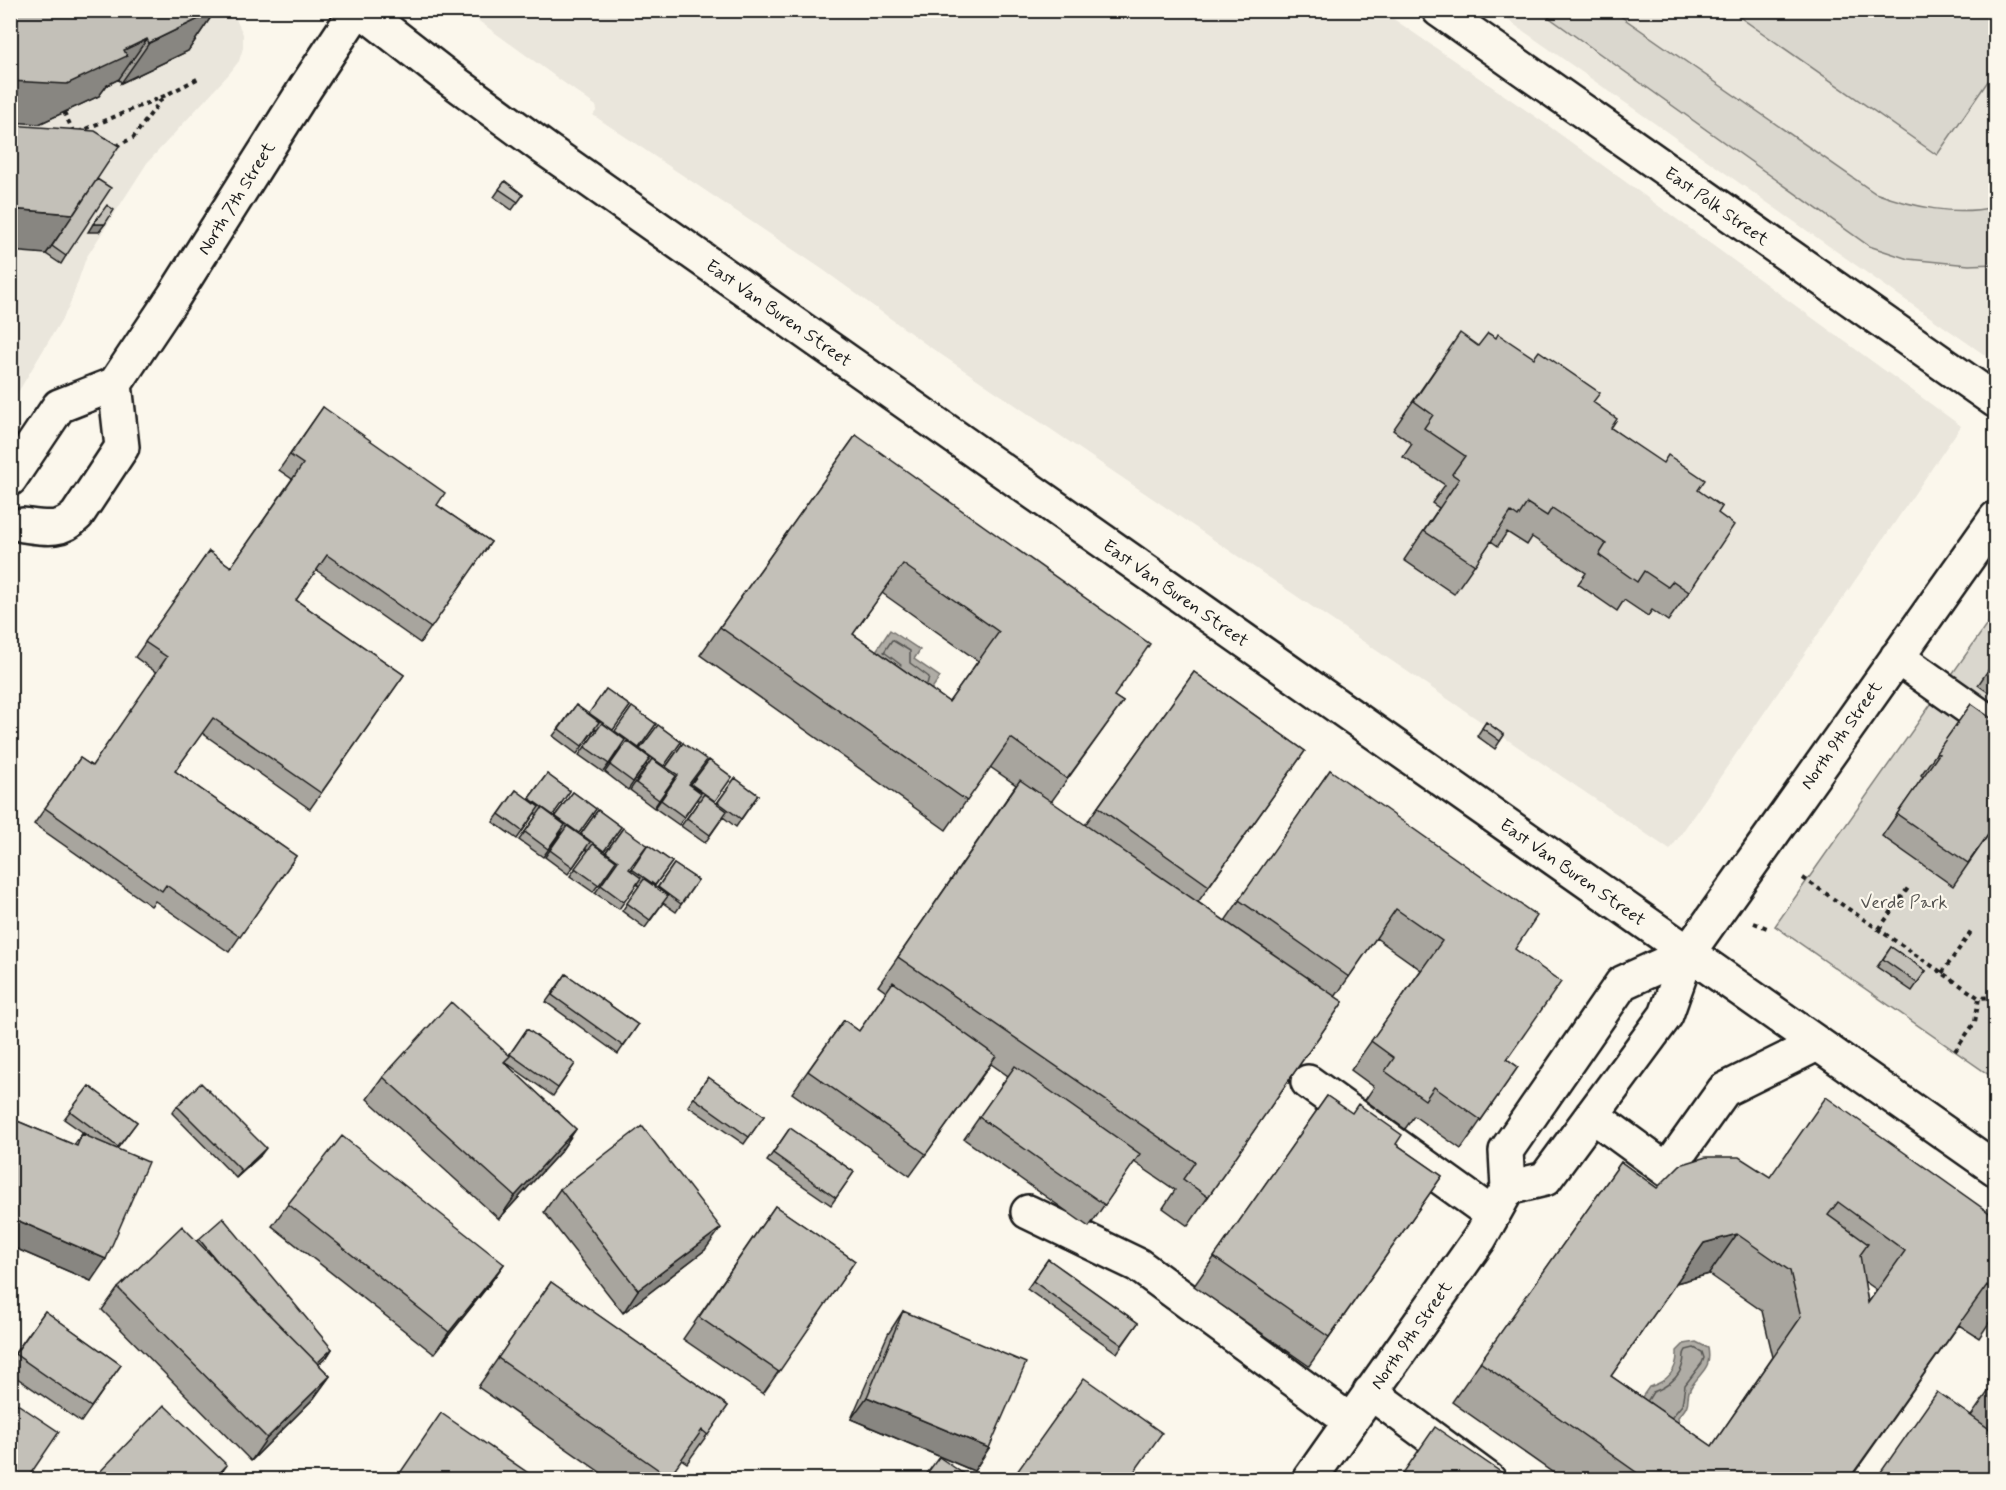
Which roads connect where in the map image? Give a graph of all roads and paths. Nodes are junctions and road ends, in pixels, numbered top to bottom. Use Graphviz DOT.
graph roads {
  1 [pos="359,10"];
  2 [pos="1438,10"];
  3 [pos="201,78"];
  4 [pos="164,96"];
  5 [pos="64,112"];
  6 [pos="69,135"];
  7 [pos="78,141"];
  8 [pos="106,151"];
  9 [pos="115,384"];
  10 [pos="1995,401"];
  11 [pos="10,479"];
  12 [pos="10,488"];
  13 [pos="1995,520"];
  14 [pos="15,528"];
  15 [pos="1897,657"];
  16 [pos="1995,727"];
  17 [pos="1803,878"];
  18 [pos="1908,888"];
  19 [pos="1747,921"];
  20 [pos="1767,928"];
  21 [pos="1879,929"];
  22 [pos="1971,932"];
  23 [pos="1688,953"];
  24 [pos="1942,973"];
  25 [pos="1995,997"];
  26 [pos="1979,998"];
  27 [pos="1817,1044"];
  28 [pos="1955,1051"];
  29 [pos="1308,1082"];
  30 [pos="1592,1115"];
  31 [pos="1995,1169"];
  32 [pos="1501,1202"];
  33 [pos="1028,1212"];
  34 [pos="1370,1392"];
  35 [pos="1350,1421"];
  36 [pos="1309,1479"];
  37 [pos="1489,1479"];
  1 -- 9 [label="main road, North 7th Street"];
  1 -- 23 [label="main road, East Van Buren Street"];
  2 -- 10 [label="main road, East Polk Street"];
  3 -- 4 [label="path"];
  4 -- 6 [label="path"];
  4 -- 8 [label="path"];
  5 -- 7 [label="path, bridge"];
  9 -- 11 [label="main road"];
  9 -- 14 [label="main road"];
  12 -- 14 [label="main road"];
  13 -- 15 [label="main road, North 9th Street"];
  15 -- 16 [label="main road"];
  15 -- 23 [label="main road, North 9th Street"];
  17 -- 21 [label="path"];
  18 -- 21 [label="path"];
  19 -- 20 [label="path"];
  21 -- 24 [label="path"];
  22 -- 24 [label="path"];
  23 -- 27 [label="main road, East Van Buren Street"];
  23 -- 30 [label="main road, North 9th Street"];
  23 -- 32 [label="main road"];
  24 -- 26 [label="path"];
  25 -- 26 [label="path"];
  26 -- 28 [label="path"];
  27 -- 30 [label="main road"];
  27 -- 31 [label="main road, East Van Buren Street"];
  29 -- 32 [label="main road"];
  30 -- 32 [label="main road, North 9th Street"];
  32 -- 34 [label="main road, North 9th Street"];
  33 -- 35 [label="main road"];
  34 -- 35 [label="main road, North 9th Street"];
  34 -- 37 [label="main road"];
  35 -- 36 [label="main road, North 9th Street"];
}
